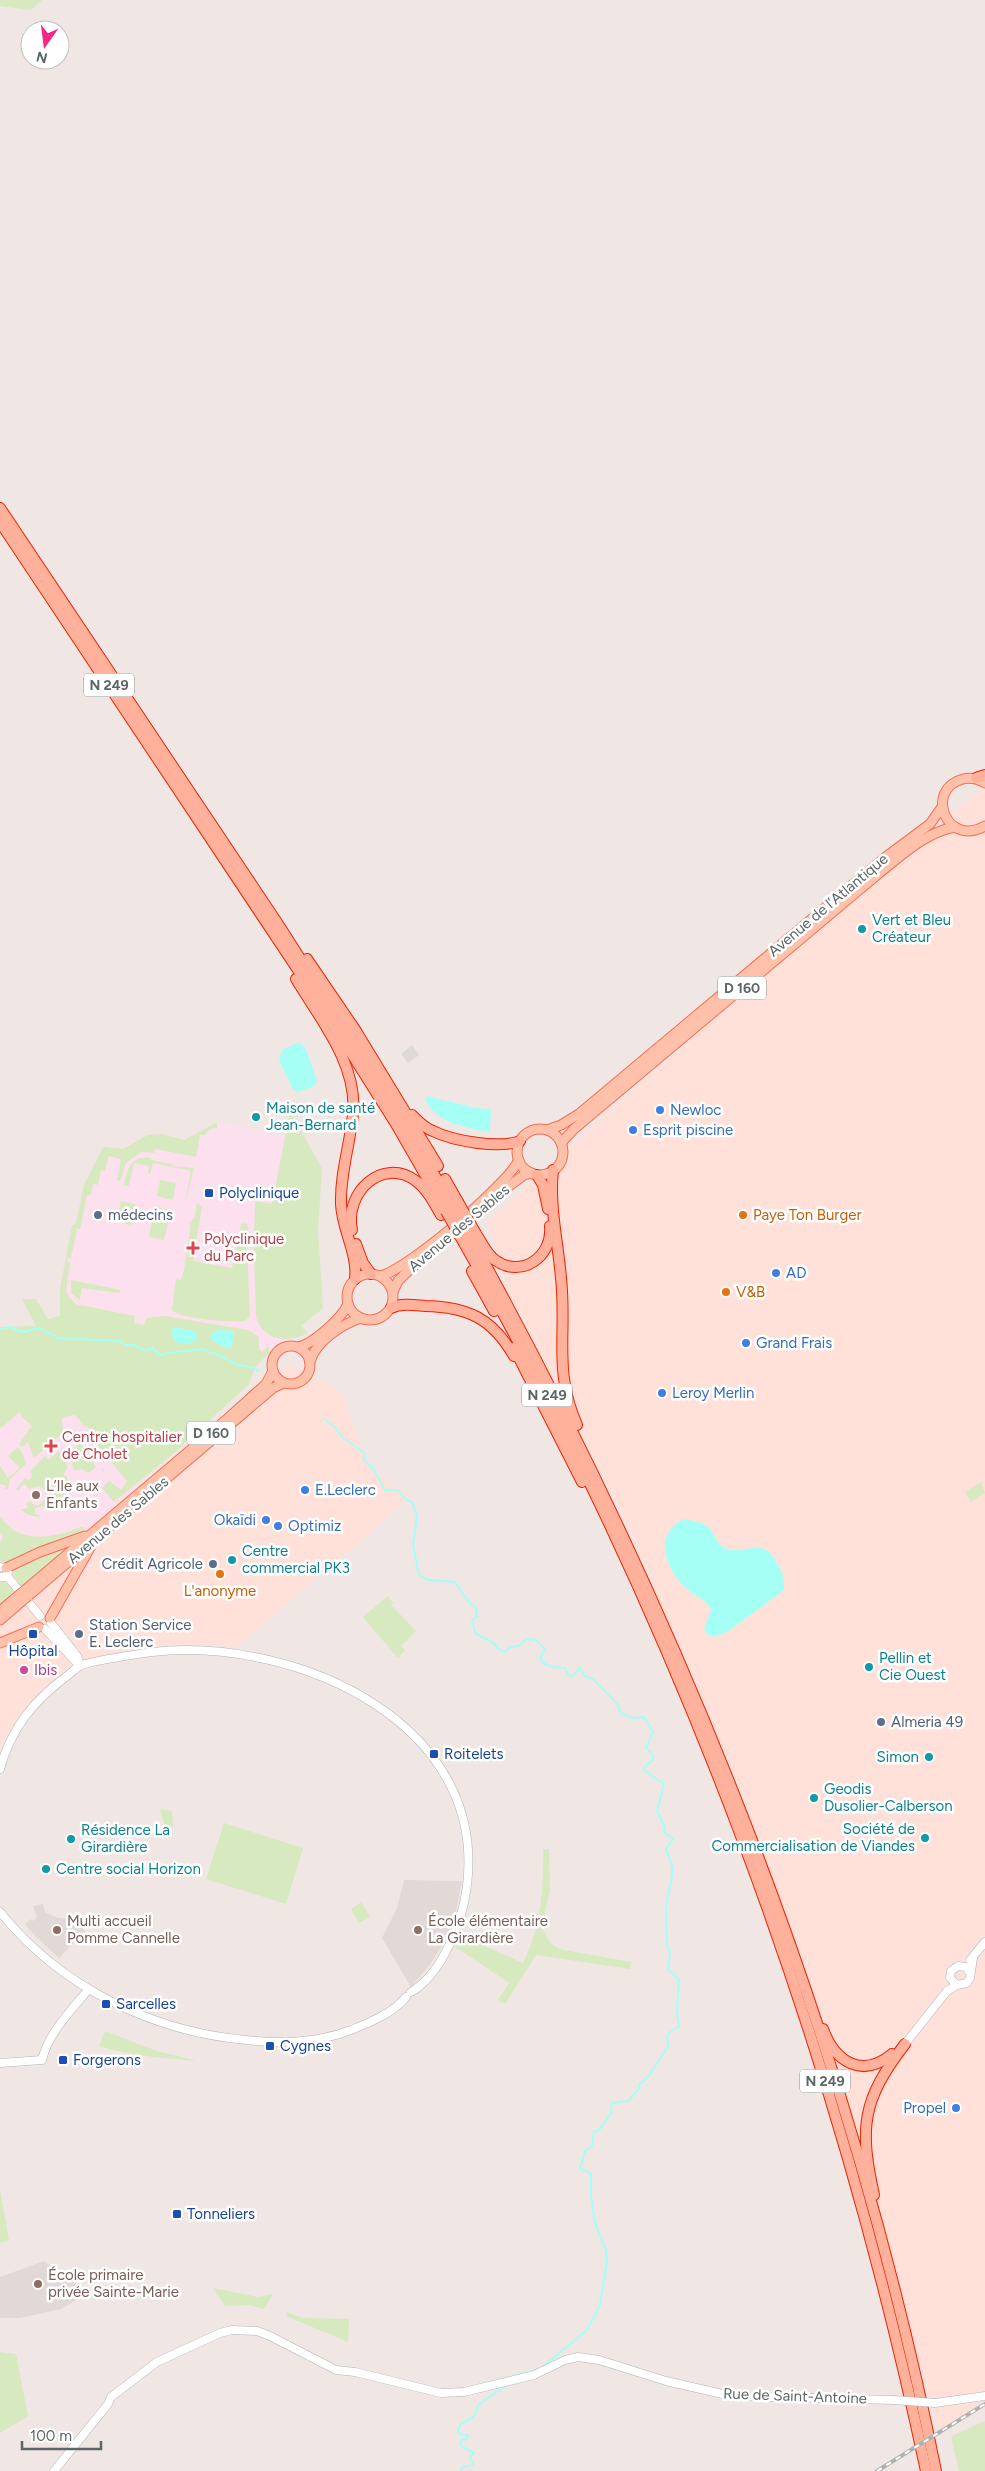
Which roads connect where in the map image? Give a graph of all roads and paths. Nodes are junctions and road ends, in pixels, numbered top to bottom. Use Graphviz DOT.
graph roads {
  1 [pos="0,508"];
  2 [pos="0,522"];
  3 [pos="982,779"];
  4 [pos="942,807"];
  5 [pos="985,826"];
  6 [pos="955,827"];
  7 [pos="276,929"];
  8 [pos="284,942"];
  9 [pos="299,964"];
  10 [pos="395,1094"];
  11 [pos="547,1130"];
  12 [pos="520,1140"];
  13 [pos="562,1143"];
  14 [pos="519,1160"];
  15 [pos="553,1170"];
  16 [pos="535,1174"];
  17 [pos="449,1208"];
  18 [pos="468,1241"];
  19 [pos="376,1275"];
  20 [pos="355,1279"];
  21 [pos="393,1292"];
  22 [pos="348,1304"];
  23 [pos="390,1308"];
  24 [pos="361,1318"];
  25 [pos="298,1347"];
  26 [pos="310,1362"];
  27 [pos="273,1371"];
  28 [pos="529,1377"];
  29 [pos="283,1383"];
  30 [pos="598,1482"];
  31 [pos="93,1537"];
  32 [pos="622,1551"];
  33 [pos="3,1572"];
  34 [pos="23,1596"];
  35 [pos="0,1611"];
  36 [pos="0,1620"];
  37 [pos="45,1623"];
  38 [pos="0,1643"];
  39 [pos="80,1666"];
  40 [pos="0,1769"];
  41 [pos="0,1912"];
  42 [pos="985,1942"];
  43 [pos="973,1958"];
  44 [pos="962,1965"];
  45 [pos="970,1972"];
  46 [pos="950,1979"];
  47 [pos="803,1984"];
  48 [pos="957,1985"];
  49 [pos="88,1990"];
  50 [pos="946,1991"];
  51 [pos="904,2044"];
  52 [pos="0,2063"];
  53 [pos="882,2245"];
  54 [pos="984,2395"];
  55 [pos="54,2471"];
  56 [pos="926,2471"];
  57 [pos="936,2471"];
  1 -- 7 [label="highway, N 249"];
  2 -- 7 [label="highway, N 249"];
  3 -- 4 [label="main road, Avenue de l’Atlantique"];
  4 -- 6 [label="main road"];
  4 -- 11 [label="main road, Avenue de l’Atlantique / D 160"];
  5 -- 6 [label="main road"];
  6 -- 13 [label="main road, Avenue de l’Atlantique / D 160"];
  7 -- 8 [label="highway, N 249"];
  7 -- 8 [label="highway, N 249"];
  8 -- 9 [label="highway, N 249"];
  9 -- 10 [label="highway, N 249"];
  9 -- 17 [label="highway, N 249"];
  9 -- 20 [label="highway, N 249"];
  10 -- 12 [label="highway, N 249"];
  10 -- 17 [label="highway, N 249"];
  11 -- 12 [label="main road"];
  11 -- 13 [label="main road"];
  12 -- 14 [label="main road"];
  13 -- 15 [label="main road"];
  14 -- 16 [label="main road"];
  14 -- 19 [label="main road, Avenue des Sables"];
  15 -- 16 [label="main road"];
  15 -- 30 [label="highway, N 249"];
  16 -- 18 [label="highway, N 249"];
  16 -- 21 [label="main road, Avenue des Sables"];
  17 -- 18 [label="highway, N 249, bridge"];
  17 -- 18 [label="highway, N 249"];
  17 -- 19 [label="highway, N 249"];
  18 -- 28 [label="highway, N 249"];
  18 -- 30 [label="highway, N 249"];
  18 -- 32 [label="highway, N 249"];
  19 -- 20 [label="main road"];
  19 -- 21 [label="main road"];
  20 -- 22 [label="main road"];
  21 -- 23 [label="main road"];
  22 -- 24 [label="main road"];
  22 -- 25 [label="main road"];
  23 -- 24 [label="main road"];
  23 -- 28 [label="highway, N 249"];
  24 -- 26 [label="main road"];
  25 -- 26 [label="main road"];
  25 -- 27 [label="main road"];
  26 -- 29 [label="main road"];
  27 -- 29 [label="main road"];
  27 -- 31 [label="main road, Avenue des Sables / D 160"];
  28 -- 32 [label="highway, N 249"];
  29 -- 31 [label="main road, Avenue des Sables / D 160"];
  30 -- 47 [label="highway, N 249"];
  31 -- 33 [label="main road"];
  31 -- 34 [label="main road, Avenue des Sables / D 160"];
  31 -- 37 [label="main road"];
  32 -- 56 [label="highway, N 249"];
  33 -- 37 [label="street"];
  34 -- 35 [label="main road, Avenue des Sables / D 160"];
  34 -- 36 [label="main road, Avenue des Sables / D 160"];
  37 -- 38 [label="main road"];
  37 -- 39 [label="street"];
  39 -- 40 [label="street"];
  39 -- 49 [label="street"];
  41 -- 49 [label="street"];
  42 -- 43 [label="street"];
  43 -- 44 [label="street"];
  43 -- 45 [label="street"];
  44 -- 45 [label="street"];
  44 -- 46 [label="street"];
  45 -- 48 [label="street"];
  46 -- 48 [label="street"];
  46 -- 50 [label="street"];
  47 -- 51 [label="highway, N 249"];
  47 -- 53 [label="highway, N 249"];
  48 -- 50 [label="street"];
  49 -- 52 [label="street"];
  50 -- 51 [label="street"];
  51 -- 53 [label="highway, N 249"];
  53 -- 57 [label="highway, N 249"];
  54 -- 55 [label="street, Rue de Saint-Antoine, bridge"];
}
